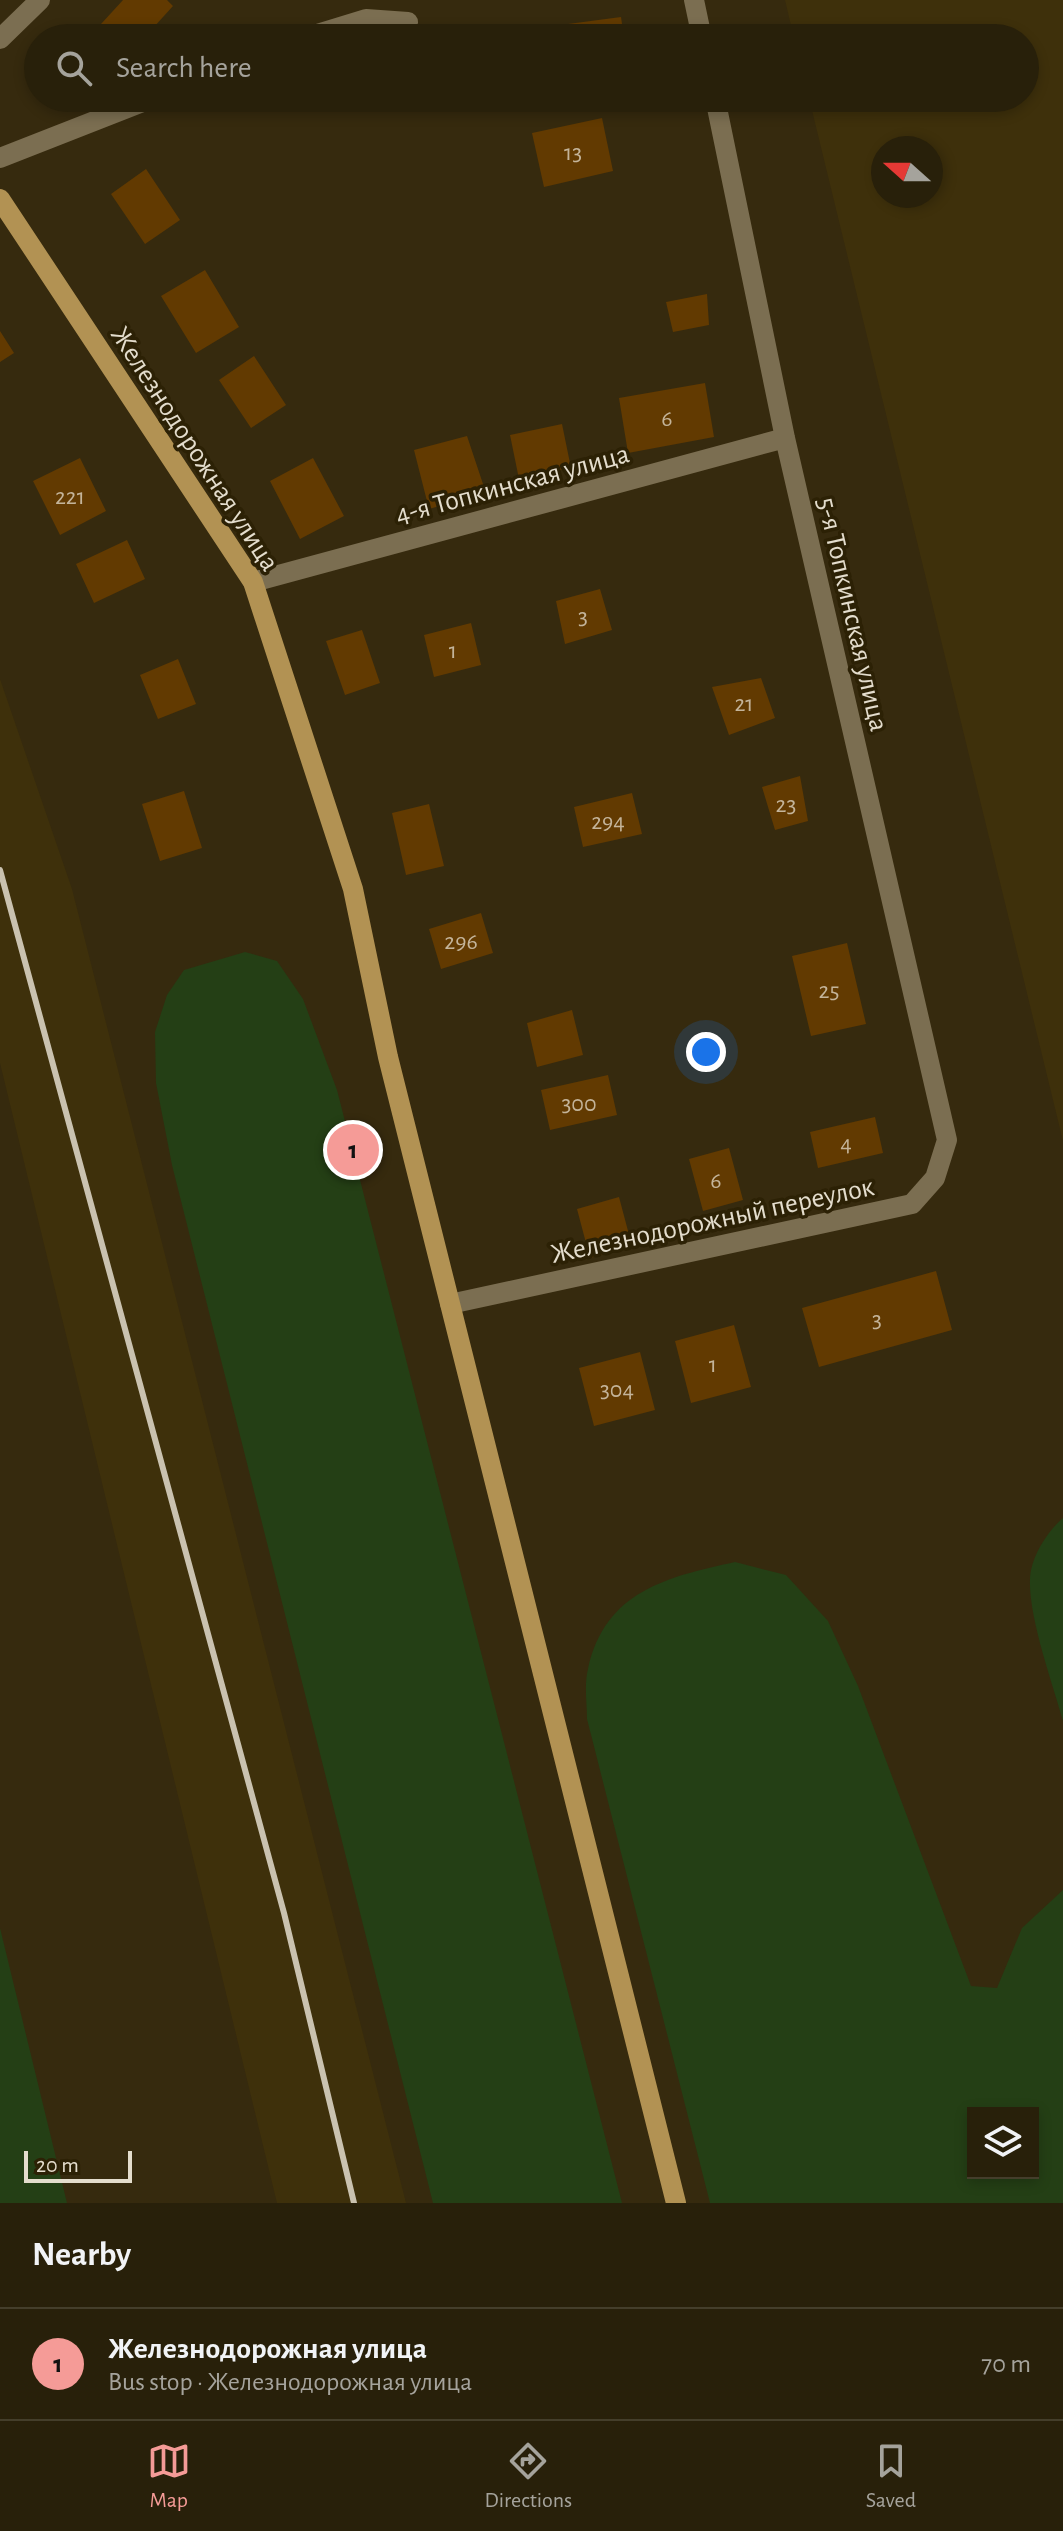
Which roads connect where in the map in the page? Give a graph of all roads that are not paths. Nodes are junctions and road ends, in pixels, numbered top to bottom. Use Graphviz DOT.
graph roads {
  1 [pos="40,0"];
  2 [pos="694,0"];
  3 [pos="408,22"];
  4 [pos="350,24"];
  5 [pos="699,24"];
  6 [pos="0,39"];
  7 [pos="117,112"];
  8 [pos="718,112"];
  9 [pos="0,158"];
  10 [pos="0,199"];
  11 [pos="785,438"];
  12 [pos="253,582"];
  13 [pos="947,1140"];
  14 [pos="450,1304"];
  15 [pos="676,2203"];
  1 -- 6 [label="street"];
  2 -- 5 [label="street"];
  3 -- 4 [label="street"];
  7 -- 9 [label="street"];
  8 -- 11 [label="street, 5-я Топкинская улица"];
  10 -- 12 [label="main road, Железнодорожная улица"];
  11 -- 12 [label="street, 4-я Топкинская улица"];
  11 -- 13 [label="street, 5-я Топкинская улица"];
  12 -- 14 [label="main road, Железнодорожная улица"];
  13 -- 14 [label="street, Железнодорожный переулок"];
  14 -- 15 [label="main road, Железнодорожная улица"];
}
